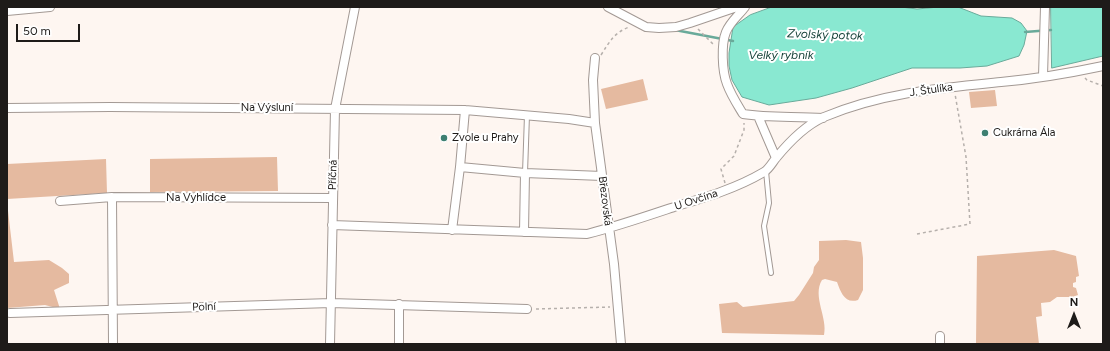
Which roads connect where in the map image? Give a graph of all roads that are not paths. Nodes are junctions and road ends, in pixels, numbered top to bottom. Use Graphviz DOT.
graph roads {
  1 [pos="50,7"];
  2 [pos="355,7"];
  3 [pos="608,7"];
  4 [pos="737,7"];
  5 [pos="745,7"];
  6 [pos="1045,7"];
  7 [pos="7,11"];
  8 [pos="595,58"];
  9 [pos="1103,66"];
  10 [pos="1043,76"];
  11 [pos="7,108"];
  12 [pos="335,109"];
  13 [pos="465,110"];
  14 [pos="527,115"];
  15 [pos="758,116"];
  16 [pos="822,118"];
  17 [pos="595,123"];
  18 [pos="776,158"];
  19 [pos="460,167"];
  20 [pos="766,171"];
  21 [pos="526,173"];
  22 [pos="602,176"];
  23 [pos="112,197"];
  24 [pos="332,198"];
  25 [pos="60,201"];
  26 [pos="332,225"];
  27 [pos="608,229"];
  28 [pos="452,230"];
  29 [pos="524,232"];
  30 [pos="771,273"];
  31 [pos="331,303"];
  32 [pos="399,304"];
  33 [pos="526,309"];
  34 [pos="113,311"];
  35 [pos="10,313"];
  36 [pos="113,344"];
  37 [pos="330,344"];
  38 [pos="399,344"];
  39 [pos="621,344"];
  1 -- 7 [label="street"];
  2 -- 12 [label="street, Příčná"];
  3 -- 4 [label="street"];
  5 -- 15 [label="street, J. Štulíka"];
  6 -- 10 [label="street"];
  8 -- 17 [label="street, Březovská"];
  9 -- 10 [label="street, J. Štulíka"];
  10 -- 16 [label="street, J. Štulíka"];
  11 -- 12 [label="street, Na Výsluní"];
  12 -- 13 [label="street, Na Výsluní"];
  12 -- 24 [label="street, Příčná"];
  13 -- 14 [label="street, Na Výsluní"];
  13 -- 19 [label="street"];
  14 -- 17 [label="street, Na Výsluní"];
  14 -- 21 [label="lane"];
  15 -- 16 [label="street, J. Štulíka"];
  15 -- 18 [label="street"];
  16 -- 18 [label="street, J. Štulíka"];
  17 -- 22 [label="street, Březovská"];
  18 -- 20 [label="street, U Ovčína"];
  19 -- 21 [label="street"];
  19 -- 28 [label="street"];
  20 -- 27 [label="street, U Ovčína"];
  20 -- 30 [label="lane"];
  21 -- 22 [label="street"];
  21 -- 29 [label="street"];
  22 -- 27 [label="street, Březovská"];
  23 -- 24 [label="street, Na Vyhlídce"];
  23 -- 25 [label="street, Na Vyhlídce"];
  23 -- 34 [label="street"];
  24 -- 26 [label="street, Příčná"];
  26 -- 28 [label="street"];
  26 -- 31 [label="street, Příčná"];
  27 -- 29 [label="street"];
  27 -- 39 [label="street, Březovská"];
  28 -- 29 [label="street"];
  31 -- 32 [label="street, Polní"];
  31 -- 34 [label="street, Polní"];
  31 -- 37 [label="street, Příčná"];
  32 -- 33 [label="street, Polní"];
  32 -- 38 [label="street"];
  34 -- 35 [label="street, Polní"];
  34 -- 36 [label="street"];
}
